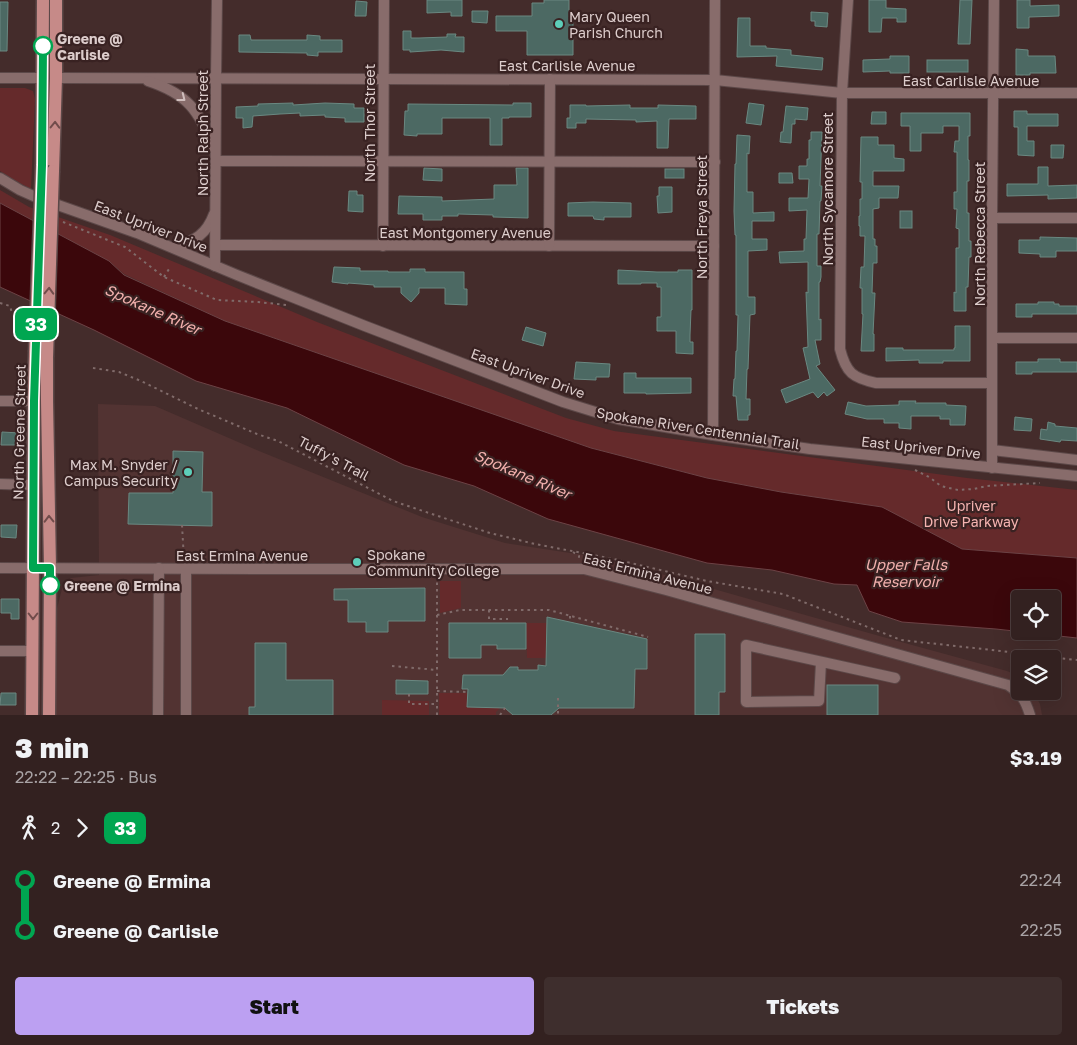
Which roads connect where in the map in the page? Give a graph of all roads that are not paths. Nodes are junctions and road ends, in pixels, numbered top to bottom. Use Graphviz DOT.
graph roads {
  1 [pos="43,0"];
  2 [pos="56,0"];
  3 [pos="217,0"];
  4 [pos="384,0"];
  5 [pos="715,0"];
  6 [pos="848,0"];
  7 [pos="994,0"];
  8 [pos="0,78"];
  9 [pos="43,78"];
  10 [pos="56,78"];
  11 [pos="138,78"];
  12 [pos="216,78"];
  13 [pos="383,78"];
  14 [pos="550,79"];
  15 [pos="715,80"];
  16 [pos="842,93"];
  17 [pos="1077,93"];
  18 [pos="993,94"];
  19 [pos="216,157"];
  20 [pos="549,161"];
  21 [pos="383,162"];
  22 [pos="715,162"];
  23 [pos="0,178"];
  24 [pos="216,204"];
  25 [pos="992,218"];
  26 [pos="1077,218"];
  27 [pos="216,245"];
  28 [pos="383,246"];
  29 [pos="549,246"];
  30 [pos="714,246"];
  31 [pos="174,248"];
  32 [pos="215,266"];
  33 [pos="992,338"];
  34 [pos="1077,338"];
  35 [pos="992,383"];
  36 [pos="0,401"];
  37 [pos="34,401"];
  38 [pos="713,435"];
  39 [pos="992,450"];
  40 [pos="1077,460"];
  41 [pos="992,468"];
  42 [pos="1077,476"];
  43 [pos="0,484"];
  44 [pos="33,485"];
  45 [pos="185,564"];
  46 [pos="0,568"];
  47 [pos="33,568"];
  48 [pos="50,568"];
  49 [pos="159,568"];
  50 [pos="0,651"];
  51 [pos="33,651"];
  52 [pos="820,662"];
  53 [pos="895,678"];
  54 [pos="32,715"];
  55 [pos="42,715"];
  56 [pos="49,715"];
  57 [pos="158,715"];
  58 [pos="186,715"];
  59 [pos="1030,715"];
  1 -- 9 [label="main road, North Greene Street"];
  2 -- 10 [label="main road, North Greene Street"];
  3 -- 12 [label="street, North Ralph Street"];
  4 -- 13 [label="street, North Thor Street"];
  5 -- 15 [label="street, North Freya Street"];
  6 -- 16 [label="street, North Sycamore Street"];
  7 -- 18 [label="street, North Rebecca Street"];
  8 -- 9 [label="street"];
  9 -- 37 [label="main road, North Greene Street, bridge"];
  10 -- 11 [label="street, East Carlisle Avenue"];
  48 -- 10 [label="main road, North Greene Street, one-way, bridge"];
  11 -- 12 [label="street, East Carlisle Avenue"];
  11 -- 19 [label="street, one-way"];
  12 -- 13 [label="street, East Carlisle Avenue"];
  12 -- 19 [label="street, North Ralph Street"];
  13 -- 14 [label="street, East Carlisle Avenue"];
  13 -- 21 [label="street, North Thor Street"];
  14 -- 15 [label="street, East Carlisle Avenue"];
  14 -- 20 [label="street"];
  15 -- 16 [label="street, East Carlisle Avenue"];
  15 -- 22 [label="street, North Freya Street"];
  16 -- 18 [label="street, East Carlisle Avenue"];
  16 -- 35 [label="street, North Sycamore Street"];
  17 -- 18 [label="street, East Carlisle Avenue"];
  18 -- 25 [label="street, North Rebecca Street"];
  19 -- 21 [label="street"];
  19 -- 24 [label="street, North Ralph Street"];
  20 -- 21 [label="street"];
  20 -- 22 [label="street"];
  20 -- 29 [label="street"];
  21 -- 28 [label="street, North Thor Street"];
  22 -- 30 [label="street, North Freya Street"];
  23 -- 31 [label="street, East Upriver Drive"];
  24 -- 27 [label="street, North Ralph Street"];
  24 -- 31 [label="street"];
  25 -- 26 [label="street"];
  25 -- 33 [label="street, North Rebecca Street"];
  27 -- 28 [label="street, East Montgomery Avenue"];
  27 -- 32 [label="street, North Ralph Street"];
  28 -- 29 [label="street, East Montgomery Avenue"];
  29 -- 30 [label="street, East Montgomery Avenue"];
  30 -- 38 [label="street, North Freya Street"];
  31 -- 32 [label="street, East Upriver Drive"];
  32 -- 38 [label="street, East Upriver Drive"];
  33 -- 34 [label="street"];
  33 -- 35 [label="street, North Rebecca Street"];
  35 -- 39 [label="street, North Rebecca Street"];
  36 -- 37 [label="street"];
  37 -- 44 [label="main road, North Greene Street"];
  38 -- 41 [label="street, East Upriver Drive"];
  39 -- 40 [label="street, East Upriver Drive"];
  39 -- 41 [label="street, North Rebecca Street"];
  41 -- 42 [label="street, East Upriver Drive"];
  43 -- 44 [label="street"];
  44 -- 47 [label="main road, North Greene Street"];
  45 -- 49 [label="street, East Ermina Avenue"];
  45 -- 58 [label="street"];
  45 -- 59 [label="street, East Ermina Avenue"];
  46 -- 47 [label="street, East Ermina Avenue"];
  47 -- 48 [label="street, East Ermina Avenue"];
  47 -- 51 [label="main road, North Greene Street, one-way"];
  48 -- 49 [label="street, East Ermina Avenue"];
  48 -- 56 [label="main road, North Greene Street"];
  49 -- 57 [label="street"];
  50 -- 51 [label="street"];
  51 -- 54 [label="main road, North Greene Street"];
  51 -- 55 [label="main road"];
  52 -- 52 [label="street"];
  52 -- 53 [label="street"];
}
